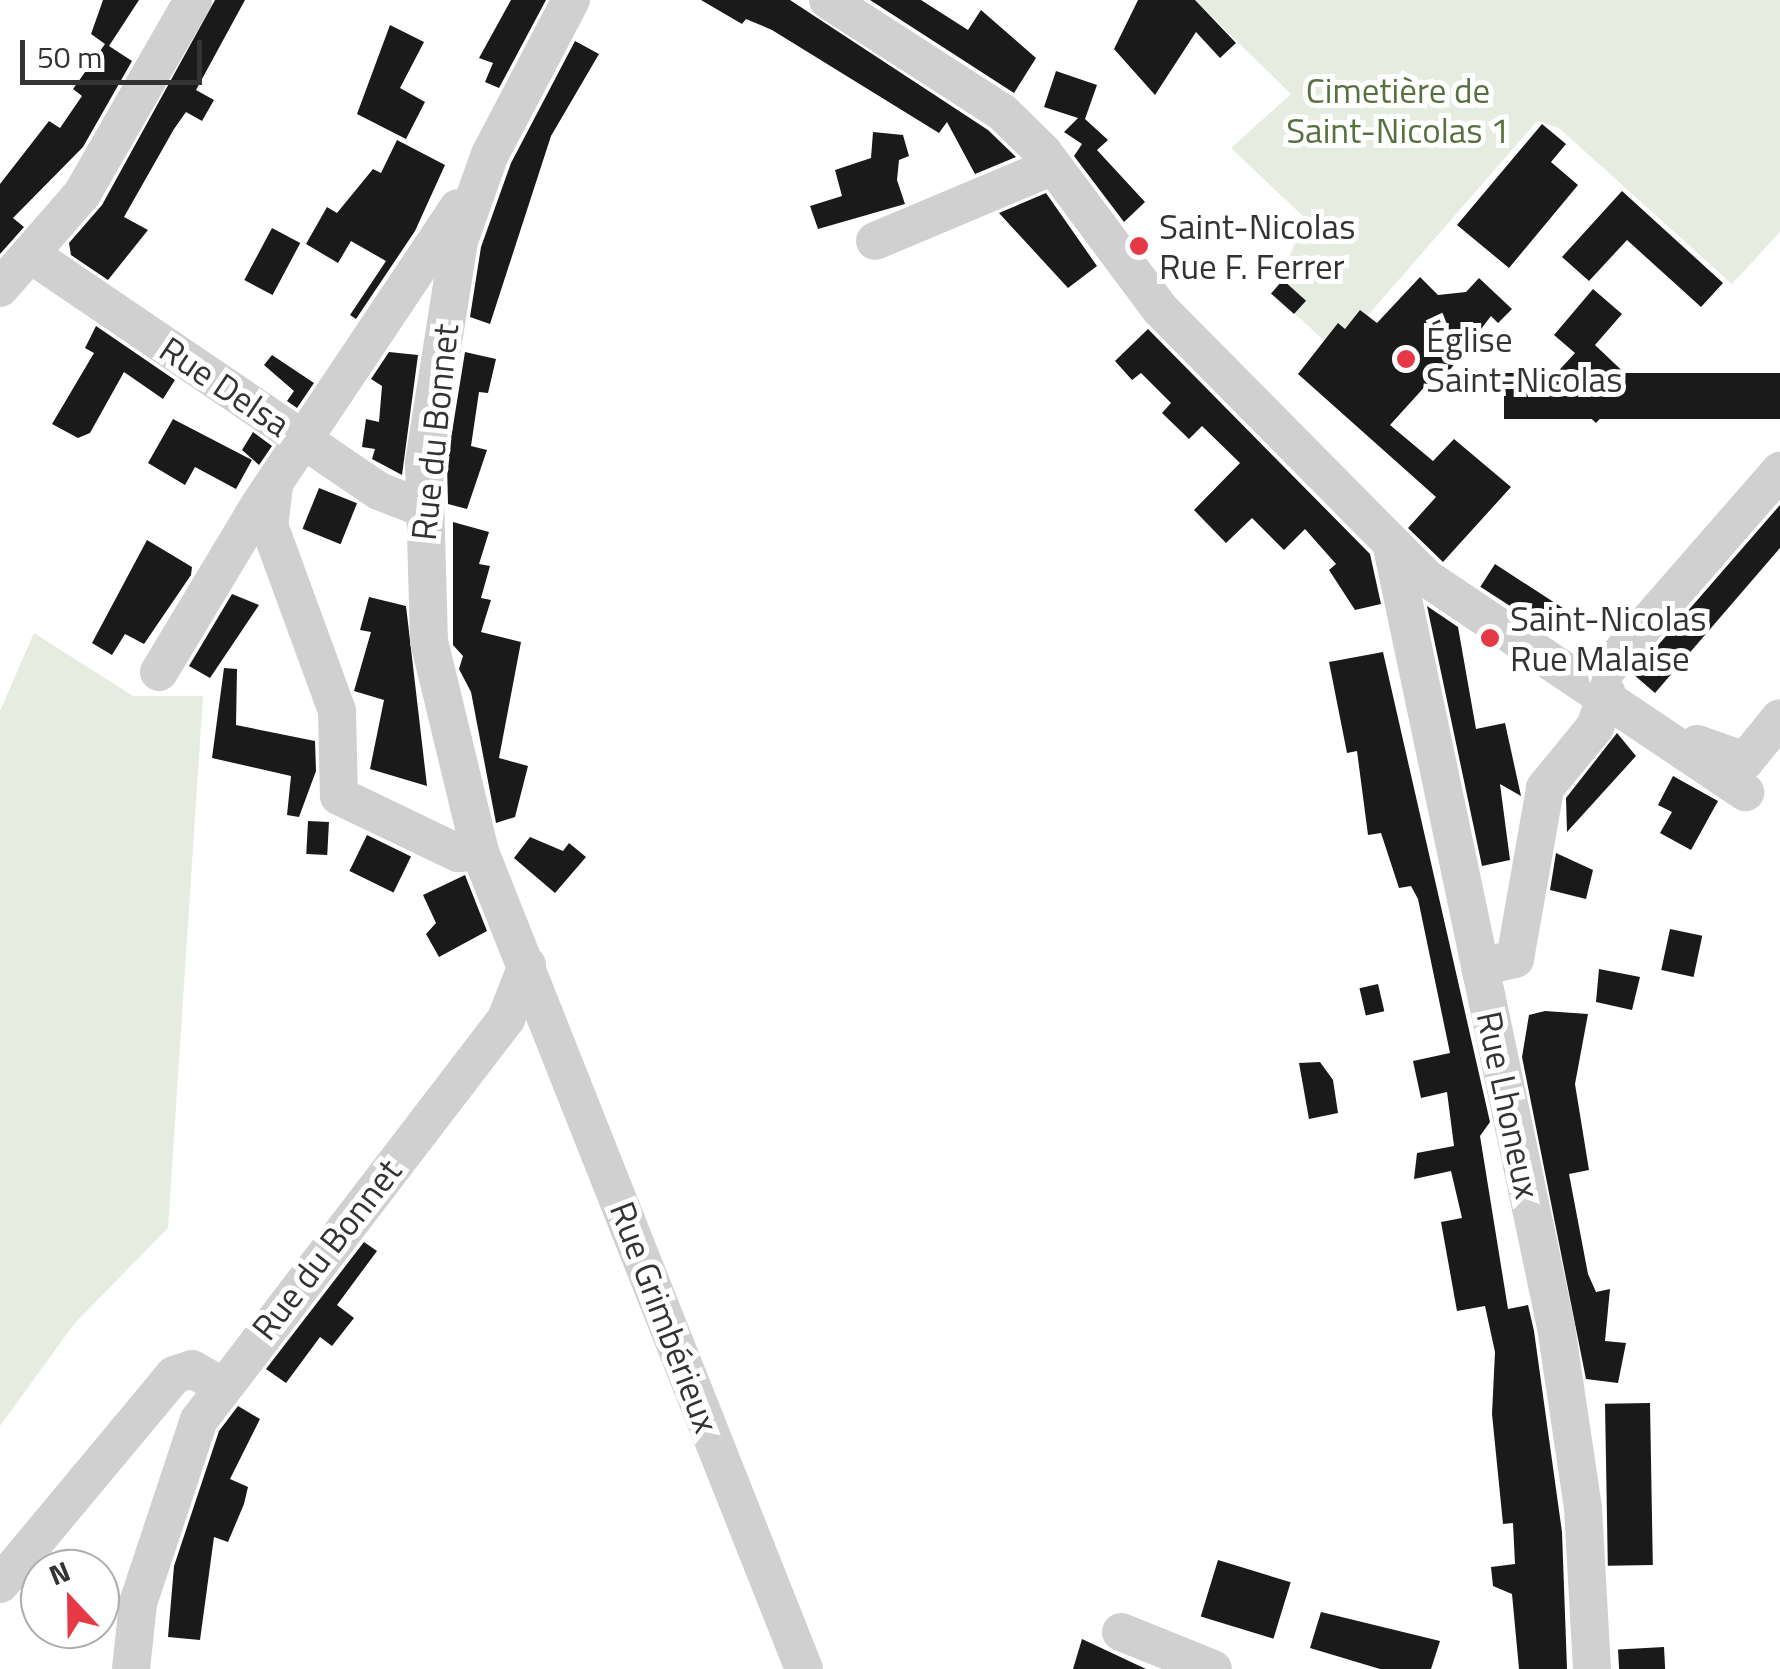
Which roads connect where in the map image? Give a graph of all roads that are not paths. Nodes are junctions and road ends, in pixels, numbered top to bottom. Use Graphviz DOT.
graph roads {
  1 [pos="193,0"];
  2 [pos="571,0"];
  3 [pos="828,0"];
  4 [pos="1052,166"];
  5 [pos="477,190"];
  6 [pos="875,241"];
  7 [pos="33,256"];
  8 [pos="0,288"];
  9 [pos="304,438"];
  10 [pos="1780,471"];
  11 [pos="275,484"];
  12 [pos="422,508"];
  13 [pos="1392,547"];
  14 [pos="159,672"];
  15 [pos="1600,688"];
  16 [pos="1780,718"];
  17 [pos="1649,721"];
  18 [pos="1745,792"];
  19 [pos="480,852"];
  20 [pos="527,965"];
  21 [pos="1480,967"];
  22 [pos="222,1386"];
  23 [pos="0,1584"];
  24 [pos="1121,1632"];
  25 [pos="130,1669"];
  26 [pos="804,1669"];
  27 [pos="1212,1669"];
  28 [pos="1592,1669"];
  1 -- 7 [label="street"];
  2 -- 5 [label="street, Rue du Bonnet"];
  3 -- 4 [label="street"];
  4 -- 6 [label="street"];
  4 -- 13 [label="street"];
  5 -- 9 [label="street, Rue du Bonnet"];
  5 -- 12 [label="street, Rue du Bonnet"];
  7 -- 8 [label="street"];
  7 -- 9 [label="street, Rue Delsa"];
  9 -- 11 [label="street, Rue du Bonnet"];
  9 -- 12 [label="street, Rue Delsa"];
  10 -- 15 [label="street"];
  11 -- 14 [label="street, Rue du Bonnet"];
  11 -- 19 [label="street, Rue du Bonnet"];
  12 -- 19 [label="street, Rue du Bonnet"];
  13 -- 15 [label="street"];
  13 -- 21 [label="street, Rue Lhoneux"];
  15 -- 17 [label="street"];
  15 -- 21 [label="street"];
  16 -- 17 [label="street"];
  17 -- 18 [label="street"];
  19 -- 20 [label="street, Rue du Bonnet"];
  20 -- 22 [label="street, Rue du Bonnet"];
  20 -- 26 [label="street, Rue Grimbérieux"];
  21 -- 28 [label="street, Rue Lhoneux"];
  22 -- 23 [label="street"];
  22 -- 25 [label="street, Rue du Bonnet"];
  24 -- 27 [label="street"];
}
